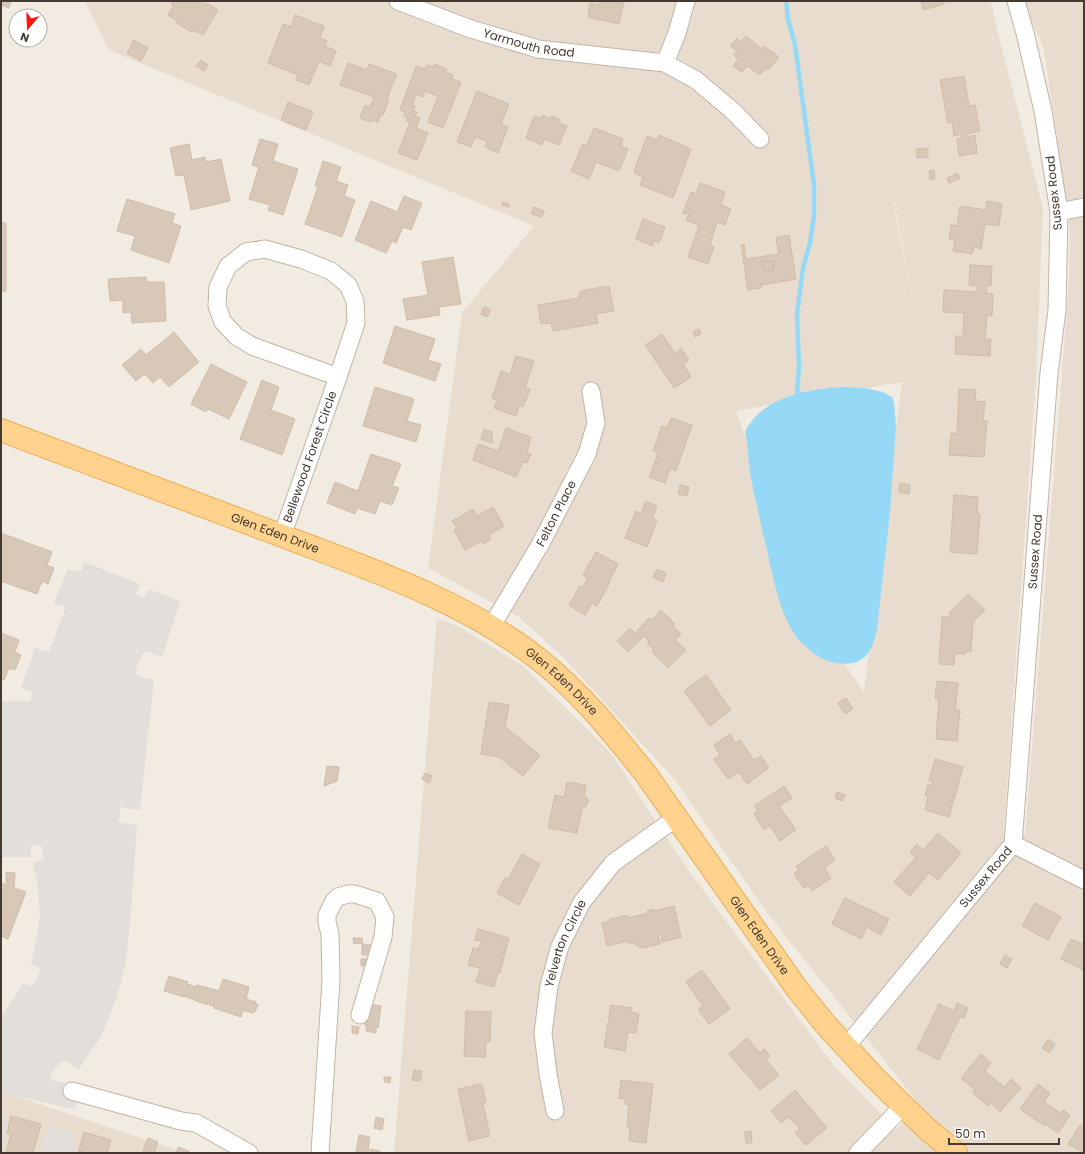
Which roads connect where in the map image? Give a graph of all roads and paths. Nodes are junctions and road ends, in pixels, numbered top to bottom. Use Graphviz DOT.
graph roads {
  1 [pos="398,1"];
  2 [pos="686,1"];
  3 [pos="1020,3"];
  4 [pos="665,63"];
  5 [pos="760,139"];
  6 [pos="1084,207"];
  7 [pos="1059,212"];
  8 [pos="338,377"];
  9 [pos="591,392"];
  10 [pos="1,430"];
  11 [pos="282,536"];
  12 [pos="491,627"];
  13 [pos="676,818"];
  14 [pos="1013,844"];
  15 [pos="1084,880"];
  16 [pos="360,1014"];
  17 [pos="846,1047"];
  18 [pos="72,1091"];
  19 [pos="903,1106"];
  20 [pos="555,1111"];
  21 [pos="249,1153"];
  22 [pos="320,1153"];
  23 [pos="858,1153"];
  24 [pos="956,1153"];
  1 -- 4 [label="street, Yarmouth Road"];
  2 -- 4 [label="street"];
  3 -- 7 [label="street, Sussex Road"];
  4 -- 5 [label="street, Yarmouth Road"];
  6 -- 7 [label="street"];
  7 -- 14 [label="street, Sussex Road"];
  8 -- 8 [label="street, Bellewood Forest Circle"];
  8 -- 11 [label="street, Bellewood Forest Circle"];
  9 -- 12 [label="street, Felton Place"];
  10 -- 11 [label="main road, Glen Eden Drive"];
  11 -- 12 [label="main road, Glen Eden Drive"];
  12 -- 13 [label="main road, Glen Eden Drive"];
  13 -- 17 [label="main road, Glen Eden Drive"];
  13 -- 20 [label="street, Yelverton Circle"];
  14 -- 15 [label="street"];
  14 -- 17 [label="street, Sussex Road"];
  16 -- 22 [label="street"];
  17 -- 19 [label="main road, Glen Eden Drive"];
  18 -- 21 [label="street"];
  19 -- 23 [label="street"];
  19 -- 24 [label="main road, Glen Eden Drive"];
}
